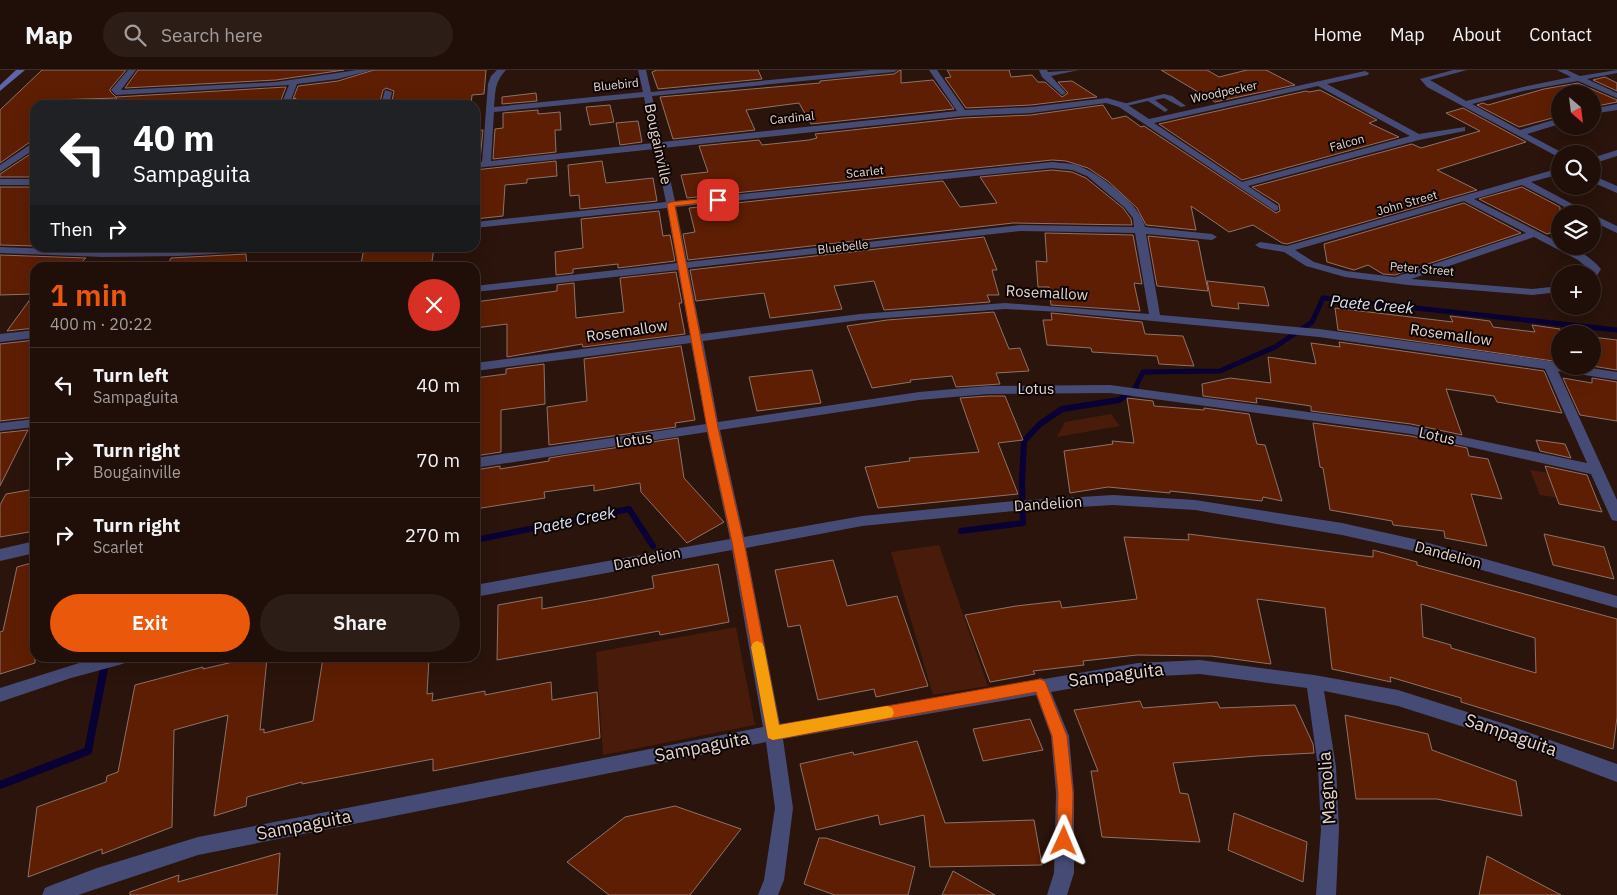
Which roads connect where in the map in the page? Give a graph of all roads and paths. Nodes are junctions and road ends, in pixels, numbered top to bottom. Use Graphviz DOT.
graph roads {
  1 [pos="21,70"];
  2 [pos="132,70"];
  3 [pos="368,70"];
  4 [pos="502,70"];
  5 [pos="642,70"];
  6 [pos="894,70"];
  7 [pos="933,70"];
  8 [pos="1075,70"];
  9 [pos="1463,70"];
  10 [pos="1561,70"];
  11 [pos="1617,71"];
  12 [pos="1044,73"];
  13 [pos="1365,73"];
  14 [pos="1580,79"];
  15 [pos="294,82"];
  16 [pos="1319,84"];
  17 [pos="0,90"];
  18 [pos="388,92"];
  19 [pos="648,93"];
  20 [pos="1062,93"];
  21 [pos="1617,96"];
  22 [pos="1149,99"];
  23 [pos="287,100"];
  24 [pos="386,100"];
  25 [pos="1122,104"];
  26 [pos="1464,104"];
  27 [pos="1183,106"];
  28 [pos="1617,107"];
  29 [pos="490,110"];
  30 [pos="1165,110"];
  31 [pos="1601,110"];
  32 [pos="963,113"];
  33 [pos="1147,122"];
  34 [pos="1551,124"];
  35 [pos="1462,129"];
  36 [pos="1519,133"];
  37 [pos="1418,137"];
  38 [pos="658,145"];
  39 [pos="30,149"];
  40 [pos="1551,150"];
  41 [pos="1614,156"];
  42 [pos="1601,159"];
  43 [pos="486,164"];
  44 [pos="480,165"];
  45 [pos="0,169"];
  46 [pos="1551,174"];
  47 [pos="0,182"];
  48 [pos="30,182"];
  49 [pos="1523,182"];
  50 [pos="1601,182"];
  51 [pos="1240,185"];
  52 [pos="1617,190"];
  53 [pos="1467,199"];
  54 [pos="671,204"];
  55 [pos="1568,205"];
  56 [pos="1276,208"];
  57 [pos="1601,222"];
  58 [pos="480,224"];
  59 [pos="1140,230"];
  60 [pos="1617,230"];
  61 [pos="1534,234"];
  62 [pos="1212,237"];
  63 [pos="1260,245"];
  64 [pos="1287,249"];
  65 [pos="0,250"];
  66 [pos="30,251"];
  67 [pos="52,252"];
  68 [pos="196,252"];
  69 [pos="682,265"];
  70 [pos="1592,265"];
  71 [pos="1396,281"];
  72 [pos="480,288"];
  73 [pos="1551,290"];
  74 [pos="1154,318"];
  75 [pos="30,335"];
  76 [pos="0,338"];
  77 [pos="696,338"];
  78 [pos="1549,365"];
  79 [pos="480,366"];
  80 [pos="1617,376"];
  81 [pos="30,424"];
  82 [pos="0,428"];
  83 [pos="712,428"];
  84 [pos="480,463"];
  85 [pos="1595,470"];
  86 [pos="1617,516"];
  87 [pos="738,542"];
  88 [pos="30,548"];
  89 [pos="0,555"];
  90 [pos="480,590"];
  91 [pos="1617,602"];
  92 [pos="104,662"];
  93 [pos="1314,682"];
  94 [pos="1040,685"];
  95 [pos="0,695"];
  96 [pos="773,733"];
  97 [pos="1617,773"];
  98 [pos="52,895"];
  99 [pos="768,895"];
  100 [pos="1057,895"];
  101 [pos="1326,895"];
  1 -- 17 [label="main road"];
  2 -- 15 [label="street"];
  3 -- 15 [label="street"];
  4 -- 29 [label="street"];
  5 -- 19 [label="street, Bougainville"];
  6 -- 19 [label="street, Bluebird"];
  7 -- 32 [label="street"];
  8 -- 12 [label="street"];
  9 -- 26 [label="street"];
  10 -- 14 [label="street"];
  11 -- 14 [label="street"];
  12 -- 20 [label="street"];
  13 -- 16 [label="street, Woodpecker"];
  14 -- 21 [label="street"];
  14 -- 26 [label="street"];
  15 -- 23 [label="street"];
  16 -- 33 [label="street, Woodpecker"];
  16 -- 37 [label="street"];
  18 -- 24 [label="street"];
  19 -- 29 [label="street, Bluebird"];
  19 -- 38 [label="street, Bougainville"];
  22 -- 25 [label="lane"];
  22 -- 27 [label="lane"];
  22 -- 30 [label="lane"];
  25 -- 32 [label="street, Cardinal"];
  25 -- 33 [label="street"];
  26 -- 36 [label="street"];
  28 -- 31 [label="street"];
  29 -- 43 [label="street"];
  32 -- 38 [label="street, Cardinal"];
  33 -- 51 [label="street"];
  34 -- 36 [label="street"];
  35 -- 37 [label="street, Falcon"];
  36 -- 40 [label="street"];
  37 -- 51 [label="street, Falcon"];
  38 -- 43 [label="street, Cardinal"];
  38 -- 54 [label="street, Bougainville"];
  39 -- 45 [label="street"];
  41 -- 42 [label="street"];
  43 -- 44 [label="street, Cardinal"];
  46 -- 49 [label="street, John Street"];
  47 -- 48 [label="street"];
  49 -- 53 [label="street, John Street"];
  49 -- 55 [label="street"];
  50 -- 52 [label="street"];
  51 -- 56 [label="street"];
  53 -- 61 [label="street"];
  53 -- 64 [label="street, John Street"];
  54 -- 58 [label="street, Scarlet"];
  54 -- 59 [label="street, Scarlet"];
  54 -- 69 [label="street, Bougainville"];
  57 -- 60 [label="street"];
  59 -- 62 [label="street, Bluebelle"];
  59 -- 69 [label="street, Bluebelle"];
  59 -- 74 [label="street, Scarlet"];
  61 -- 70 [label="street"];
  61 -- 71 [label="street"];
  63 -- 64 [label="street, John Street"];
  64 -- 71 [label="street, Peter Street"];
  65 -- 66 [label="street"];
  67 -- 68 [label="street"];
  69 -- 72 [label="street, Bluebelle"];
  69 -- 77 [label="street, Bougainville"];
  71 -- 73 [label="street, Peter Street"];
  74 -- 77 [label="street, Rosemallow"];
  74 -- 78 [label="street, Rosemallow"];
  75 -- 76 [label="street"];
  77 -- 79 [label="street, Rosemallow"];
  77 -- 83 [label="street, Bougainville"];
  78 -- 80 [label="street, Rosemallow"];
  78 -- 85 [label="street"];
  81 -- 82 [label="street"];
  83 -- 84 [label="street, Lotus"];
  83 -- 85 [label="street, Lotus"];
  83 -- 87 [label="street, Bougainville"];
  85 -- 86 [label="street"];
  87 -- 90 [label="street, Dandelion"];
  87 -- 91 [label="street, Dandelion"];
  87 -- 96 [label="street, Bougainville"];
  88 -- 89 [label="street"];
  92 -- 95 [label="street"];
  93 -- 94 [label="street, Sampaguita"];
  93 -- 97 [label="street, Sampaguita"];
  93 -- 101 [label="street, Magnolia"];
  94 -- 96 [label="street, Sampaguita"];
  94 -- 100 [label="street"];
  96 -- 98 [label="street, Sampaguita"];
  96 -- 99 [label="street, Bougainville"];
}
